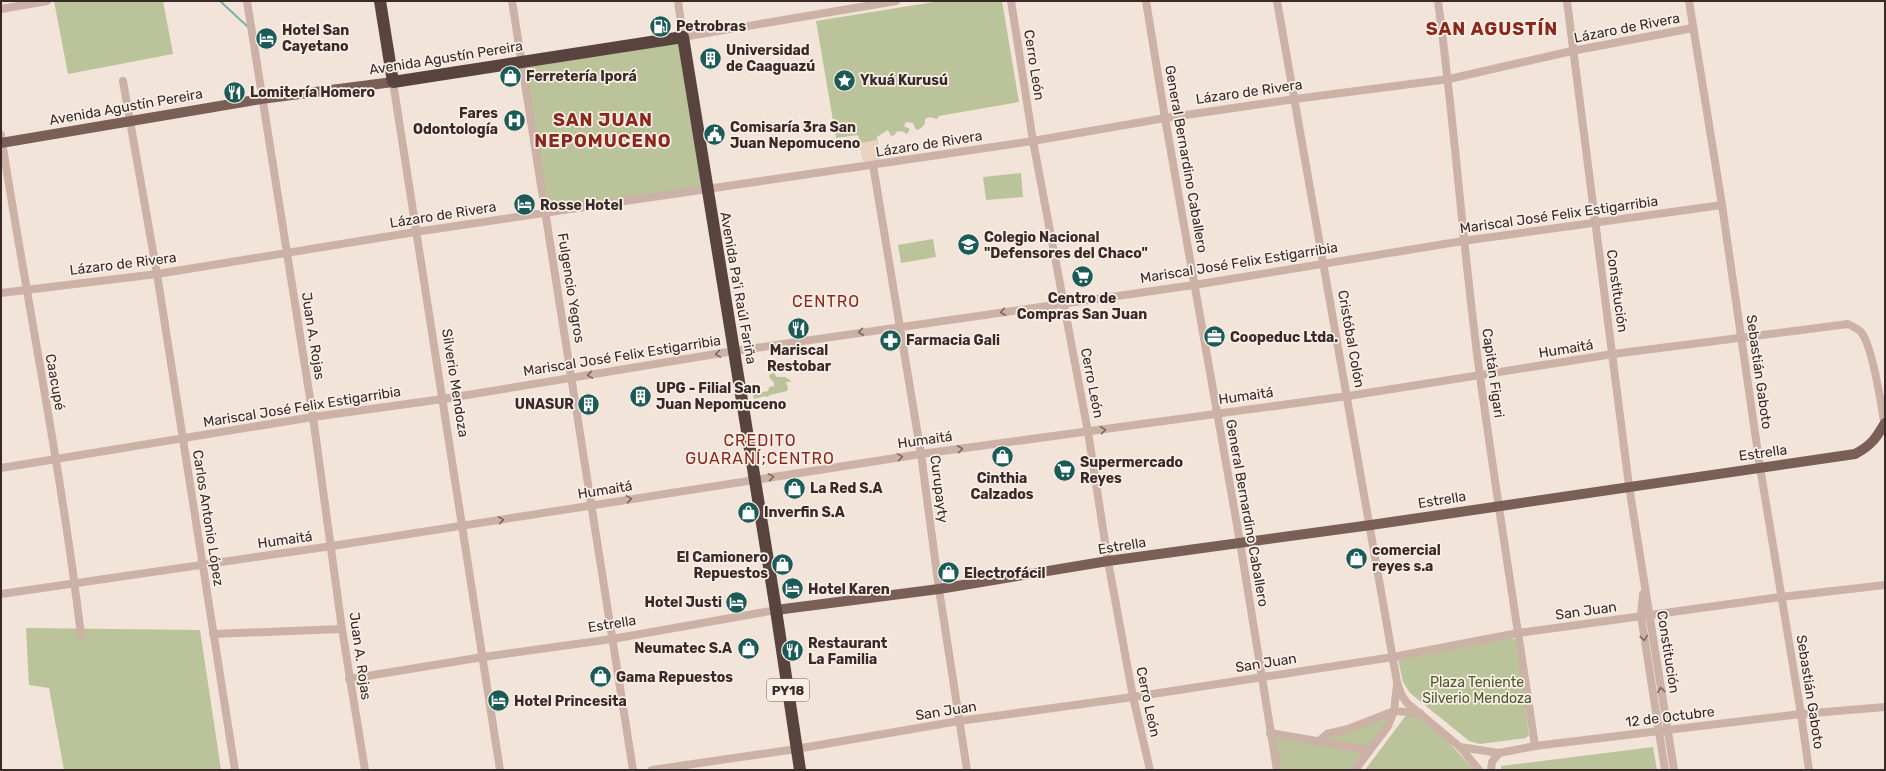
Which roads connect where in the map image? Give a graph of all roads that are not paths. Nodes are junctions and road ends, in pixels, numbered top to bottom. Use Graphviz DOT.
graph roads {
  1 [pos="47,1"];
  2 [pos="246,1"];
  3 [pos="380,1"];
  4 [pos="512,1"];
  5 [pos="678,1"];
  6 [pos="896,1"];
  7 [pos="1011,1"];
  8 [pos="1146,1"];
  9 [pos="1277,1"];
  10 [pos="1438,1"];
  11 [pos="1566,1"];
  12 [pos="1689,1"];
  13 [pos="1,9"];
  14 [pos="1693,28"];
  15 [pos="683,37"];
  16 [pos="1572,51"];
  17 [pos="522,61"];
  18 [pos="1449,79"];
  19 [pos="123,80"];
  20 [pos="393,82"];
  21 [pos="1295,98"];
  22 [pos="261,99"];
  23 [pos="1165,118"];
  24 [pos="130,121"];
  25 [pos="1,140"];
  26 [pos="1034,141"];
  27 [pos="873,165"];
  28 [pos="707,190"];
  29 [pos="1722,205"];
  30 [pos="546,213"];
  31 [pos="1595,223"];
  32 [pos="415,232"];
  33 [pos="1463,241"];
  34 [pos="286,253"];
  35 [pos="1324,263"];
  36 [pos="156,274"];
  37 [pos="1194,285"];
  38 [pos="26,289"];
  39 [pos="1,293"];
  40 [pos="1064,303"];
  41 [pos="901,326"];
  42 [pos="1741,338"];
  43 [pos="734,351"];
  44 [pos="1613,354"];
  45 [pos="1480,376"];
  46 [pos="572,378"];
  47 [pos="1882,392"];
  48 [pos="1348,396"];
  49 [pos="443,399"];
  50 [pos="1217,414"];
  51 [pos="313,417"];
  52 [pos="1885,425"];
  53 [pos="1088,432"];
  54 [pos="183,438"];
  55 [pos="921,454"];
  56 [pos="55,459"];
  57 [pos="1760,467"];
  58 [pos="1,468"];
  59 [pos="755,479"];
  60 [pos="1629,486"];
  61 [pos="1500,505"];
  62 [pos="592,506"];
  63 [pos="1371,525"];
  64 [pos="462,526"];
  65 [pos="1240,542"];
  66 [pos="332,546"];
  67 [pos="1108,562"];
  68 [pos="201,564"];
  69 [pos="74,582"];
  70 [pos="1644,585"];
  71 [pos="1885,585"];
  72 [pos="939,589"];
  73 [pos="1,594"];
  74 [pos="1781,597"];
  75 [pos="776,610"];
  76 [pos="1650,615"];
  77 [pos="1641,616"];
  78 [pos="342,629"];
  79 [pos="1518,633"];
  80 [pos="213,634"];
  81 [pos="81,635"];
  82 [pos="612,639"];
  83 [pos="483,657"];
  84 [pos="1393,657"];
  85 [pos="1262,677"];
  86 [pos="349,679"];
  87 [pos="1397,682"];
  88 [pos="1133,697"];
  89 [pos="1885,707"];
  90 [pos="1394,711"];
  91 [pos="1420,714"];
  92 [pos="1802,714"];
  93 [pos="958,721"];
  94 [pos="1663,731"];
  95 [pos="1270,733"];
  96 [pos="1319,741"];
  97 [pos="1535,746"];
  98 [pos="1460,747"];
  99 [pos="796,749"];
  100 [pos="1369,750"];
  101 [pos="1499,753"];
  102 [pos="235,770"];
  103 [pos="365,770"];
  104 [pos="500,770"];
  105 [pos="633,770"];
  106 [pos="652,770"];
  107 [pos="800,770"];
  108 [pos="967,770"];
  109 [pos="1150,770"];
  110 [pos="1277,770"];
  111 [pos="1355,770"];
  112 [pos="1479,770"];
  113 [pos="1491,770"];
  114 [pos="1665,770"];
  115 [pos="1674,770"];
  116 [pos="1809,770"];
  1 -- 13 [label="street"];
  2 -- 22 [label="street, Juan A. Rojas"];
  3 -- 20 [label="highway, Silverio Mendoza"];
  4 -- 17 [label="street, Fulgencio Yegros"];
  5 -- 15 [label="street, Avenida Pa'i Raúl Fariña"];
  6 -- 15 [label="street, Avenida Agustín Pereira"];
  7 -- 26 [label="street, Cerro León"];
  8 -- 23 [label="street, General Bernardino Caballero"];
  9 -- 21 [label="street, Cristóbal Colón"];
  10 -- 18 [label="street, Capitán Figari"];
  11 -- 16 [label="street, Constitución"];
  12 -- 14 [label="street, Sebastián Gaboto"];
  14 -- 16 [label="street, Lázaro de Rivera"];
  14 -- 29 [label="street, Sebastián Gaboto"];
  15 -- 17 [label="highway, Avenida Agustín Pereira"];
  15 -- 28 [label="highway, Avenida Pa'i Raúl Fariña"];
  16 -- 18 [label="street, Lázaro de Rivera"];
  16 -- 31 [label="street, Constitución"];
  17 -- 20 [label="highway, Avenida Agustín Pereira"];
  17 -- 30 [label="street, Fulgencio Yegros"];
  18 -- 21 [label="street, Lázaro de Rivera"];
  18 -- 33 [label="street, Capitán Figari"];
  19 -- 24 [label="street, Carlos Antonio López"];
  20 -- 22 [label="main road, Avenida Agustín Pereira"];
  20 -- 32 [label="street, Silverio Mendoza"];
  21 -- 23 [label="street, Lázaro de Rivera"];
  21 -- 35 [label="street, Cristóbal Colón"];
  22 -- 24 [label="main road, Avenida Agustín Pereira"];
  22 -- 34 [label="street, Juan A. Rojas"];
  23 -- 26 [label="street, Lázaro de Rivera"];
  23 -- 37 [label="street, General Bernardino Caballero"];
  24 -- 25 [label="main road, Avenida Agustín Pereira"];
  24 -- 36 [label="street, Carlos Antonio López"];
  25 -- 38 [label="street, Caacupé"];
  26 -- 27 [label="street, Lázaro de Rivera"];
  26 -- 40 [label="street, Cerro León"];
  27 -- 28 [label="street, Lázaro de Rivera"];
  27 -- 41 [label="street, Curupayty"];
  28 -- 30 [label="street, Lázaro de Rivera"];
  28 -- 43 [label="highway, Avenida Pa'i Raúl Fariña / PY18"];
  29 -- 31 [label="street, Mariscal José Felix Estigarribia"];
  29 -- 42 [label="street, Sebastián Gaboto"];
  30 -- 32 [label="street, Lázaro de Rivera"];
  30 -- 46 [label="street, Fulgencio Yegros"];
  31 -- 33 [label="street, Mariscal José Felix Estigarribia"];
  31 -- 44 [label="street, Constitución"];
  32 -- 34 [label="street, Lázaro de Rivera"];
  32 -- 49 [label="street, Silverio Mendoza"];
  33 -- 35 [label="street, Mariscal José Felix Estigarribia"];
  33 -- 45 [label="street, Capitán Figari"];
  34 -- 36 [label="street, Lázaro de Rivera"];
  34 -- 51 [label="street, Juan A. Rojas"];
  35 -- 37 [label="street, Mariscal José Felix Estigarribia"];
  35 -- 48 [label="street, Cristóbal Colón"];
  36 -- 38 [label="street, Lázaro de Rivera"];
  36 -- 54 [label="street, Carlos Antonio López"];
  37 -- 40 [label="street, Mariscal José Felix Estigarribia"];
  37 -- 50 [label="street, General Bernardino Caballero"];
  38 -- 39 [label="street, Lázaro de Rivera"];
  38 -- 56 [label="street, Caacupé"];
  40 -- 41 [label="street, Mariscal José Felix Estigarribia, one-way"];
  40 -- 53 [label="street, Cerro León"];
  41 -- 43 [label="street, Mariscal José Felix Estigarribia, one-way"];
  41 -- 55 [label="street, Curupayty"];
  42 -- 44 [label="street, Humaitá"];
  42 -- 47 [label="street, Humaitá"];
  42 -- 57 [label="street, Sebastián Gaboto"];
  43 -- 46 [label="street, Mariscal José Felix Estigarribia, one-way"];
  43 -- 59 [label="highway, Avenida Pa'i Raúl Fariña / PY18"];
  44 -- 45 [label="street, Humaitá"];
  44 -- 60 [label="street, Constitución"];
  45 -- 48 [label="street, Humaitá"];
  45 -- 61 [label="street, Capitán Figari"];
  46 -- 49 [label="street, Mariscal José Felix Estigarribia"];
  46 -- 62 [label="street, Fulgencio Yegros"];
  47 -- 52 [label="street"];
  48 -- 50 [label="street, Humaitá"];
  48 -- 63 [label="street, Cristóbal Colón"];
  49 -- 51 [label="street, Mariscal José Felix Estigarribia"];
  49 -- 64 [label="street, Silverio Mendoza"];
  53 -- 50 [label="street, Humaitá, one-way"];
  50 -- 65 [label="street, General Bernardino Caballero"];
  51 -- 54 [label="street, Mariscal José Felix Estigarribia"];
  51 -- 66 [label="street, Juan A. Rojas"];
  52 -- 57 [label="main road, Estrella"];
  55 -- 53 [label="street, Humaitá, one-way"];
  53 -- 67 [label="street, Cerro León"];
  54 -- 56 [label="street, Mariscal José Felix Estigarribia"];
  54 -- 68 [label="street, Carlos Antonio López"];
  59 -- 55 [label="street, Humaitá, one-way"];
  55 -- 72 [label="street, Curupayty"];
  56 -- 58 [label="street, Mariscal José Felix Estigarribia"];
  56 -- 69 [label="street, Caacupé"];
  57 -- 60 [label="main road, Estrella"];
  57 -- 74 [label="street, Sebastián Gaboto"];
  62 -- 59 [label="street, Humaitá, one-way"];
  59 -- 75 [label="highway, Avenida Pa'i Raúl Fariña / PY18"];
  60 -- 61 [label="main road, Estrella"];
  60 -- 70 [label="street, Constitución"];
  61 -- 63 [label="main road, Estrella"];
  61 -- 79 [label="street, Capitán Figari"];
  64 -- 62 [label="street, Humaitá, one-way"];
  62 -- 82 [label="street, Fulgencio Yegros"];
  63 -- 65 [label="main road, Estrella"];
  63 -- 84 [label="street, Cristóbal Colón"];
  64 -- 66 [label="street, Humaitá"];
  64 -- 83 [label="street, Silverio Mendoza"];
  65 -- 67 [label="main road, Estrella"];
  65 -- 85 [label="street, General Bernardino Caballero"];
  66 -- 68 [label="street, Humaitá"];
  66 -- 78 [label="street, Juan A. Rojas"];
  67 -- 72 [label="main road, Estrella"];
  67 -- 88 [label="street, Cerro León"];
  68 -- 69 [label="street, Humaitá"];
  68 -- 80 [label="street, Carlos Antonio López"];
  69 -- 73 [label="street, Humaitá"];
  69 -- 81 [label="street, Caacupé"];
  70 -- 76 [label="street, Constitución"];
  70 -- 77 [label="street, Constitución"];
  71 -- 74 [label="street, San Juan"];
  72 -- 75 [label="main road, Estrella"];
  72 -- 93 [label="street, Curupayty"];
  74 -- 76 [label="street, San Juan"];
  74 -- 92 [label="street, Sebastián Gaboto"];
  75 -- 82 [label="street, Estrella"];
  75 -- 99 [label="highway, Avenida Pa'i Raúl Fariña / PY18"];
  76 -- 77 [label="street, San Juan"];
  94 -- 76 [label="street, Constitución, one-way"];
  77 -- 79 [label="street, San Juan"];
  77 -- 94 [label="street, Constitución, one-way"];
  78 -- 80 [label="street"];
  78 -- 86 [label="street, Juan A. Rojas"];
  79 -- 84 [label="street, San Juan"];
  79 -- 97 [label="street, Capitán Figari"];
  80 -- 102 [label="street, Carlos Antonio López"];
  82 -- 83 [label="street, Estrella"];
  82 -- 105 [label="street, Fulgencio Yegros"];
  83 -- 86 [label="street, Estrella"];
  83 -- 104 [label="street, Silverio Mendoza"];
  84 -- 85 [label="street, San Juan"];
  84 -- 87 [label="street, Cristóbal Colón"];
  85 -- 88 [label="street, San Juan"];
  85 -- 95 [label="street, General Bernardino Caballero"];
  86 -- 103 [label="street, Juan A. Rojas"];
  87 -- 90 [label="street"];
  87 -- 91 [label="street"];
  88 -- 93 [label="street, San Juan"];
  88 -- 109 [label="street, Cerro León"];
  89 -- 92 [label="street, 12 de Octubre"];
  90 -- 91 [label="street"];
  90 -- 96 [label="street"];
  90 -- 100 [label="street"];
  91 -- 98 [label="street"];
  92 -- 94 [label="street, 12 de Octubre"];
  92 -- 116 [label="street, Sebastián Gaboto"];
  93 -- 99 [label="street, San Juan"];
  93 -- 108 [label="street, Curupayty"];
  94 -- 97 [label="street, 12 de Octubre"];
  94 -- 114 [label="street, Constitución"];
  94 -- 115 [label="street, Constitución"];
  95 -- 96 [label="street"];
  95 -- 110 [label="street, General Bernardino Caballero"];
  96 -- 100 [label="street"];
  97 -- 101 [label="street, 12 de Octubre"];
  98 -- 101 [label="street, 12 de Octubre"];
  98 -- 112 [label="street"];
  99 -- 106 [label="street, San Juan"];
  99 -- 107 [label="highway, Avenida Pa'i Raúl Fariña / PY18"];
  100 -- 111 [label="street"];
  101 -- 113 [label="street"];
}
